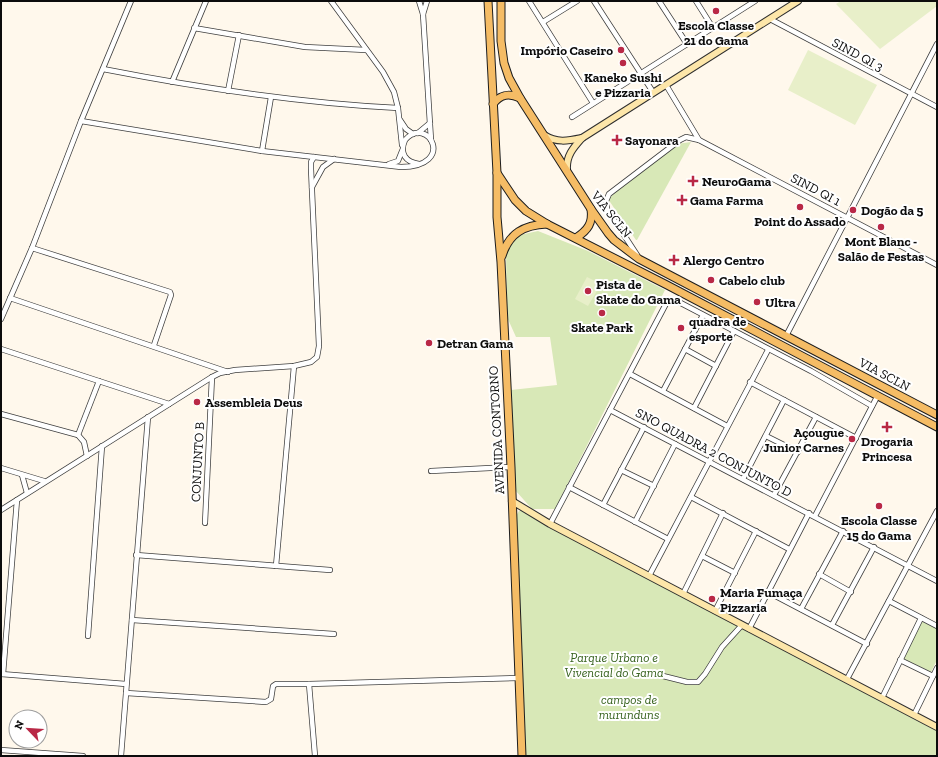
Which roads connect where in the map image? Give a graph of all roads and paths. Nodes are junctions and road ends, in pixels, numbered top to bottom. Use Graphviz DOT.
graph roads {
  1 [pos="131,1"];
  2 [pos="206,1"];
  3 [pos="331,1"];
  4 [pos="419,1"];
  5 [pos="428,1"];
  6 [pos="488,1"];
  7 [pos="501,1"];
  8 [pos="529,1"];
  9 [pos="577,1"];
  10 [pos="594,1"];
  11 [pos="659,1"];
  12 [pos="696,1"];
  13 [pos="756,1"];
  14 [pos="798,1"];
  15 [pos="424,14"];
  16 [pos="770,19"];
  17 [pos="543,22"];
  18 [pos="194,28"];
  19 [pos="713,28"];
  20 [pos="239,35"];
  21 [pos="687,44"];
  22 [pos="937,44"];
  23 [pos="366,50"];
  24 [pos="103,69"];
  25 [pos="641,74"];
  26 [pos="172,82"];
  27 [pos="666,85"];
  28 [pos="228,91"];
  29 [pos="653,92"];
  30 [pos="911,94"];
  31 [pos="271,97"];
  32 [pos="520,98"];
  33 [pos="493,104"];
  34 [pos="593,104"];
  35 [pos="937,107"];
  36 [pos="398,108"];
  37 [pos="572,117"];
  38 [pos="399,118"];
  39 [pos="81,121"];
  40 [pos="430,123"];
  41 [pos="415,133"];
  42 [pos="543,135"];
  43 [pos="582,138"];
  44 [pos="699,140"];
  45 [pos="431,141"];
  46 [pos="403,145"];
  47 [pos="262,151"];
  48 [pos="402,151"];
  49 [pos="314,157"];
  50 [pos="334,159"];
  51 [pos="419,164"];
  52 [pos="385,165"];
  53 [pos="567,172"];
  54 [pos="497,173"];
  55 [pos="311,190"];
  56 [pos="591,209"];
  57 [pos="846,218"];
  58 [pos="547,224"];
  59 [pos="576,238"];
  60 [pos="32,248"];
  61 [pos="638,259"];
  62 [pos="501,260"];
  63 [pos="937,265"];
  64 [pos="659,269"];
  65 [pos="671,276"];
  66 [pos="653,278"];
  67 [pos="667,285"];
  68 [pos="10,298"];
  69 [pos="703,316"];
  70 [pos="1,319"];
  71 [pos="734,331"];
  72 [pos="786,336"];
  73 [pos="154,345"];
  74 [pos="1,349"];
  75 [pos="685,349"];
  76 [pos="768,350"];
  77 [pos="294,366"];
  78 [pos="716,366"];
  79 [pos="228,372"];
  80 [pos="630,374"];
  81 [pos="212,377"];
  82 [pos="99,381"];
  83 [pos="750,382"];
  84 [pos="663,391"];
  85 [pos="878,395"];
  86 [pos="784,400"];
  87 [pos="168,404"];
  88 [pos="872,406"];
  89 [pos="694,408"];
  90 [pos="610,410"];
  91 [pos="1,414"];
  92 [pos="937,415"];
  93 [pos="148,417"];
  94 [pos="816,417"];
  95 [pos="727,426"];
  96 [pos="937,426"];
  97 [pos="644,427"];
  98 [pos="78,435"];
  99 [pos="766,436"];
  100 [pos="856,438"];
  101 [pos="675,444"];
  102 [pos="102,446"];
  103 [pos="798,452"];
  104 [pos="87,456"];
  105 [pos="710,462"];
  106 [pos="511,467"];
  107 [pos="1,468"];
  108 [pos="621,470"];
  109 [pos="431,471"];
  110 [pos="22,474"];
  111 [pos="743,479"];
  112 [pos="44,481"];
  113 [pos="654,486"];
  114 [pos="569,487"];
  115 [pos="26,493"];
  116 [pos="774,495"];
  117 [pos="691,497"];
  118 [pos="17,500"];
  119 [pos="512,501"];
  120 [pos="603,505"];
  121 [pos="1,510"];
  122 [pos="937,511"];
  123 [pos="723,513"];
  124 [pos="809,513"];
  125 [pos="815,516"];
  126 [pos="635,522"];
  127 [pos="205,523"];
  128 [pos="550,524"];
  129 [pos="756,531"];
  130 [pos="843,531"];
  131 [pos="668,539"];
  132 [pos="874,547"];
  133 [pos="789,549"];
  134 [pos="136,555"];
  135 [pos="702,556"];
  136 [pos="908,565"];
  137 [pos="276,566"];
  138 [pos="330,570"];
  139 [pos="734,573"];
  140 [pos="820,574"];
  141 [pos="648,576"];
  142 [pos="937,581"];
  143 [pos="768,592"];
  144 [pos="851,592"];
  145 [pos="683,594"];
  146 [pos="889,601"];
  147 [pos="801,609"];
  148 [pos="715,611"];
  149 [pos="921,618"];
  150 [pos="132,620"];
  151 [pos="742,625"];
  152 [pos="832,625"];
  153 [pos="937,626"];
  154 [pos="748,629"];
  155 [pos="334,634"];
  156 [pos="88,636"];
  157 [pos="867,644"];
  158 [pos="900,660"];
  159 [pos="937,668"];
  160 [pos="2,674"];
  161 [pos="659,675"];
  162 [pos="933,676"];
  163 [pos="519,678"];
  164 [pos="846,679"];
  165 [pos="126,684"];
  166 [pos="309,684"];
  167 [pos="126,693"];
  168 [pos="882,698"];
  169 [pos="914,715"];
  170 [pos="937,727"];
  171 [pos="1,750"];
  172 [pos="83,756"];
  173 [pos="121,756"];
  174 [pos="315,756"];
  175 [pos="522,756"];
  1 -- 24 [label="street"];
  2 -- 18 [label="street"];
  3 -- 23 [label="street"];
  4 -- 15 [label="street"];
  5 -- 15 [label="street"];
  6 -- 33 [label="main road, AVENIDA CONTORNO"];
  7 -- 32 [label="main road, VIA SCLN"];
  8 -- 17 [label="street"];
  9 -- 17 [label="street"];
  10 -- 25 [label="street"];
  11 -- 21 [label="street"];
  12 -- 19 [label="street"];
  13 -- 19 [label="street"];
  14 -- 16 [label="street"];
  15 -- 40 [label="street"];
  16 -- 27 [label="street"];
  16 -- 30 [label="street, SIND QI 3"];
  17 -- 34 [label="street"];
  18 -- 20 [label="street"];
  18 -- 26 [label="street"];
  19 -- 21 [label="street"];
  20 -- 23 [label="street"];
  20 -- 28 [label="street"];
  21 -- 25 [label="street"];
  22 -- 30 [label="street"];
  23 -- 36 [label="street"];
  24 -- 26 [label="street"];
  24 -- 39 [label="street"];
  25 -- 29 [label="street"];
  25 -- 34 [label="street"];
  26 -- 28 [label="street"];
  27 -- 29 [label="street"];
  27 -- 44 [label="street"];
  28 -- 31 [label="street"];
  29 -- 43 [label="street"];
  30 -- 35 [label="street, SIND QI 3"];
  30 -- 57 [label="street"];
  31 -- 36 [label="street"];
  31 -- 47 [label="street"];
  32 -- 33 [label="main road"];
  32 -- 42 [label="main road, VIA SCLN"];
  33 -- 54 [label="main road, AVENIDA CONTORNO"];
  34 -- 37 [label="street"];
  36 -- 38 [label="street"];
  38 -- 41 [label="street"];
  38 -- 46 [label="street"];
  39 -- 47 [label="street"];
  39 -- 60 [label="street"];
  40 -- 41 [label="street"];
  40 -- 45 [label="street"];
  41 -- 45 [label="street"];
  41 -- 46 [label="street"];
  42 -- 43 [label="street"];
  42 -- 53 [label="main road, VIA SCLN"];
  43 -- 53 [label="street"];
  44 -- 57 [label="street, SIND QI 1"];
  44 -- 61 [label="street"];
  45 -- 51 [label="street"];
  46 -- 48 [label="street"];
  47 -- 49 [label="street"];
  48 -- 51 [label="street"];
  48 -- 52 [label="street"];
  49 -- 50 [label="street"];
  49 -- 55 [label="street"];
  50 -- 52 [label="street"];
  50 -- 55 [label="street"];
  51 -- 52 [label="street"];
  53 -- 56 [label="main road, VIA SCLN"];
  54 -- 58 [label="main road, VIA SCLN"];
  54 -- 62 [label="main road, AVENIDA CONTORNO"];
  55 -- 77 [label="street"];
  56 -- 59 [label="main road"];
  56 -- 61 [label="main road, VIA SCLN"];
  57 -- 63 [label="street, SIND QI 1"];
  57 -- 72 [label="street"];
  58 -- 59 [label="main road, VIA SCLN"];
  58 -- 62 [label="main road"];
  59 -- 66 [label="main road, VIA SCLN"];
  60 -- 68 [label="street"];
  60 -- 73 [label="street"];
  61 -- 64 [label="main road, VIA SCLN"];
  62 -- 106 [label="main road, AVENIDA CONTORNO"];
  64 -- 65 [label="main road, VIA SCLN"];
  64 -- 66 [label="main road"];
  65 -- 67 [label="main road"];
  65 -- 72 [label="main road, VIA SCLN"];
  66 -- 67 [label="main road, VIA SCLN"];
  67 -- 85 [label="main road, VIA SCLN"];
  68 -- 70 [label="street"];
  68 -- 73 [label="street"];
  69 -- 71 [label="street"];
  69 -- 75 [label="street"];
  69 -- 80 [label="street"];
  71 -- 76 [label="street"];
  71 -- 78 [label="street"];
  72 -- 92 [label="main road, VIA SCLN"];
  73 -- 79 [label="street"];
  74 -- 82 [label="street"];
  75 -- 78 [label="street"];
  75 -- 84 [label="street"];
  76 -- 83 [label="street"];
  76 -- 88 [label="street"];
  77 -- 79 [label="street"];
  77 -- 137 [label="street"];
  78 -- 89 [label="street"];
  79 -- 81 [label="street"];
  80 -- 84 [label="street"];
  80 -- 90 [label="street"];
  81 -- 87 [label="street"];
  81 -- 127 [label="street, CONJUNTO B"];
  82 -- 87 [label="street"];
  82 -- 98 [label="street"];
  83 -- 86 [label="street"];
  83 -- 95 [label="street"];
  84 -- 89 [label="street"];
  85 -- 88 [label="street"];
  85 -- 96 [label="main road, VIA SCLN"];
  86 -- 94 [label="street"];
  86 -- 99 [label="street"];
  87 -- 93 [label="street"];
  88 -- 100 [label="street"];
  89 -- 95 [label="street"];
  90 -- 97 [label="street, SNO QUADRA 2 CONJUNTO D"];
  90 -- 114 [label="street"];
  91 -- 98 [label="street"];
  93 -- 102 [label="street"];
  93 -- 134 [label="street"];
  94 -- 100 [label="street"];
  94 -- 103 [label="street"];
  95 -- 105 [label="street"];
  97 -- 101 [label="street, SNO QUADRA 2 CONJUNTO D"];
  97 -- 108 [label="street"];
  98 -- 104 [label="street"];
  99 -- 103 [label="street"];
  99 -- 111 [label="street"];
  100 -- 125 [label="street"];
  101 -- 105 [label="street, SNO QUADRA 2 CONJUNTO D"];
  101 -- 113 [label="street"];
  102 -- 104 [label="street"];
  102 -- 156 [label="street"];
  103 -- 116 [label="street"];
  104 -- 112 [label="street"];
  105 -- 111 [label="street, SNO QUADRA 2 CONJUNTO D"];
  105 -- 117 [label="street"];
  106 -- 109 [label="street"];
  106 -- 119 [label="main road, AVENIDA CONTORNO"];
  107 -- 110 [label="street"];
  108 -- 113 [label="street"];
  108 -- 120 [label="street"];
  110 -- 112 [label="street"];
  110 -- 115 [label="street"];
  111 -- 116 [label="street, SNO QUADRA 2 CONJUNTO D"];
  112 -- 115 [label="street"];
  113 -- 126 [label="street"];
  114 -- 120 [label="street"];
  114 -- 128 [label="street"];
  115 -- 118 [label="street"];
  116 -- 124 [label="street, SNO QUADRA 2 CONJUNTO D"];
  117 -- 123 [label="street"];
  117 -- 131 [label="street"];
  118 -- 121 [label="street"];
  118 -- 160 [label="street"];
  119 -- 128 [label="street"];
  119 -- 163 [label="main road, AVENIDA CONTORNO"];
  120 -- 126 [label="street"];
  122 -- 136 [label="street"];
  123 -- 129 [label="street"];
  123 -- 135 [label="street"];
  124 -- 125 [label="street, SNO QUADRA 2 CONJUNTO D"];
  124 -- 133 [label="street"];
  125 -- 130 [label="street, SNO QUADRA 2 CONJUNTO D"];
  126 -- 131 [label="street"];
  128 -- 141 [label="street"];
  129 -- 133 [label="street"];
  129 -- 139 [label="street"];
  130 -- 132 [label="street, SNO QUADRA 2 CONJUNTO D"];
  130 -- 140 [label="street"];
  131 -- 141 [label="street"];
  132 -- 136 [label="street, SNO QUADRA 2 CONJUNTO D"];
  132 -- 144 [label="street"];
  133 -- 143 [label="street"];
  134 -- 137 [label="street"];
  134 -- 150 [label="street"];
  135 -- 139 [label="street"];
  135 -- 145 [label="street"];
  136 -- 142 [label="street, SNO QUADRA 2 CONJUNTO D"];
  136 -- 146 [label="street"];
  137 -- 138 [label="street"];
  139 -- 148 [label="street"];
  140 -- 144 [label="street"];
  140 -- 147 [label="street"];
  141 -- 145 [label="street"];
  143 -- 147 [label="street"];
  143 -- 154 [label="street"];
  144 -- 152 [label="street"];
  145 -- 148 [label="street"];
  146 -- 149 [label="street"];
  146 -- 157 [label="street"];
  147 -- 152 [label="street"];
  148 -- 151 [label="street"];
  149 -- 153 [label="street"];
  149 -- 158 [label="street"];
  150 -- 155 [label="street"];
  150 -- 165 [label="street"];
  151 -- 154 [label="street"];
  151 -- 161 [label="street"];
  152 -- 157 [label="street"];
  154 -- 164 [label="street"];
  157 -- 164 [label="street"];
  158 -- 162 [label="street"];
  158 -- 168 [label="street"];
  159 -- 162 [label="street"];
  160 -- 165 [label="street"];
  162 -- 169 [label="street"];
  163 -- 166 [label="street"];
  163 -- 175 [label="main road, AVENIDA CONTORNO"];
  164 -- 168 [label="street"];
  165 -- 167 [label="street"];
  166 -- 167 [label="street"];
  166 -- 174 [label="street"];
  167 -- 173 [label="street"];
  168 -- 169 [label="street"];
  169 -- 170 [label="street"];
  171 -- 172 [label="street"];
}
